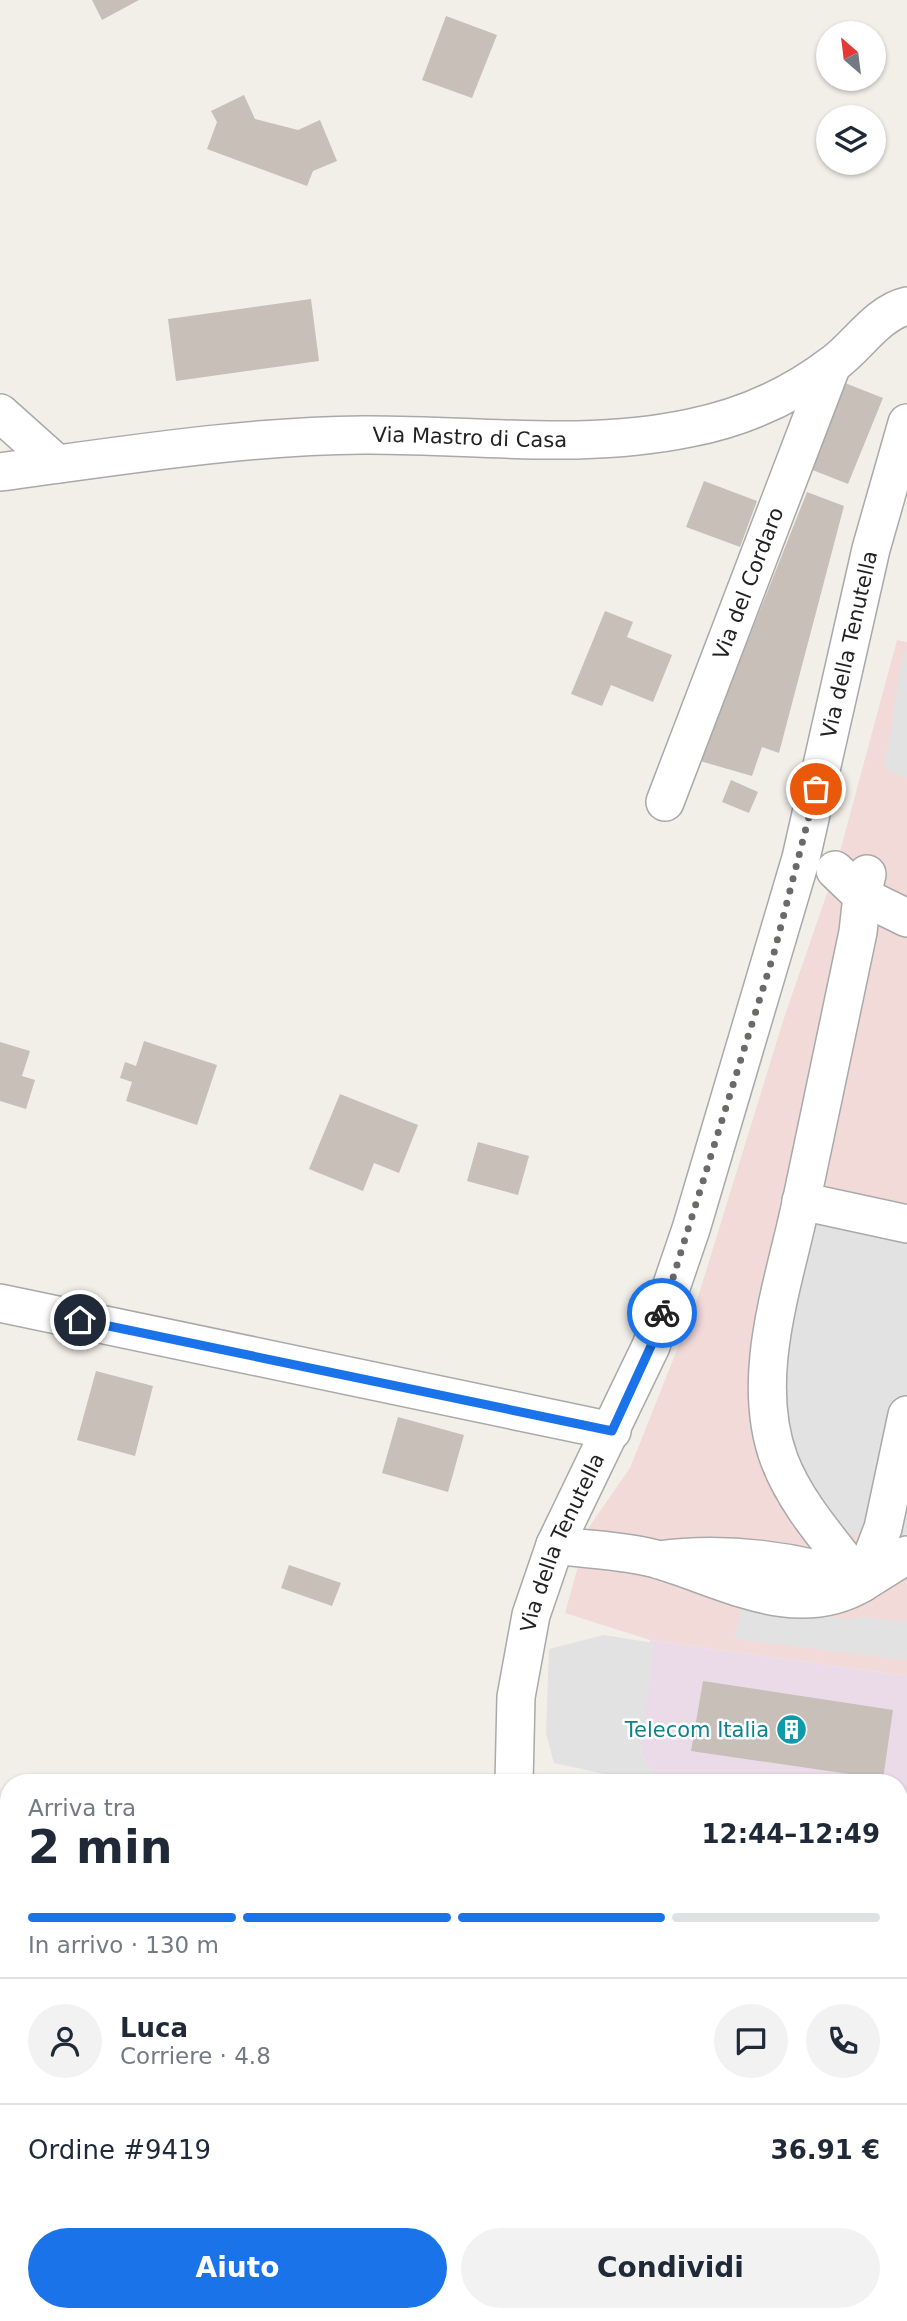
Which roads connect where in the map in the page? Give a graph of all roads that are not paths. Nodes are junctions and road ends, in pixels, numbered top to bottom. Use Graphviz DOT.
graph roads {
  1 [pos="907,306"];
  2 [pos="832,365"];
  3 [pos="0,413"];
  4 [pos="907,424"];
  5 [pos="57,464"];
  6 [pos="0,472"];
  7 [pos="665,802"];
  8 [pos="801,858"];
  9 [pos="862,896"];
  10 [pos="907,918"];
  11 [pos="802,1201"];
  12 [pos="907,1224"];
  13 [pos="0,1303"];
  14 [pos="907,1415"];
  15 [pos="612,1431"];
  16 [pos="569,1547"];
  17 [pos="907,1555"];
  18 [pos="862,1583"];
  19 [pos="514,1774"];
  1 -- 2 [label="street, Via Mastro di Casa"];
  2 -- 5 [label="street, Via Mastro di Casa"];
  2 -- 7 [label="street, Via del Cordaro"];
  3 -- 5 [label="street"];
  4 -- 8 [label="street, Via della Tenutella"];
  5 -- 6 [label="street, Via Mastro di Casa"];
  8 -- 9 [label="street"];
  8 -- 15 [label="street, Via della Tenutella"];
  9 -- 10 [label="street"];
  9 -- 11 [label="street"];
  11 -- 12 [label="street"];
  11 -- 18 [label="street"];
  13 -- 15 [label="street"];
  14 -- 18 [label="street"];
  15 -- 16 [label="street, Via della Tenutella"];
  16 -- 18 [label="street"];
  16 -- 19 [label="street, Via della Tenutella"];
  17 -- 18 [label="street"];
}
